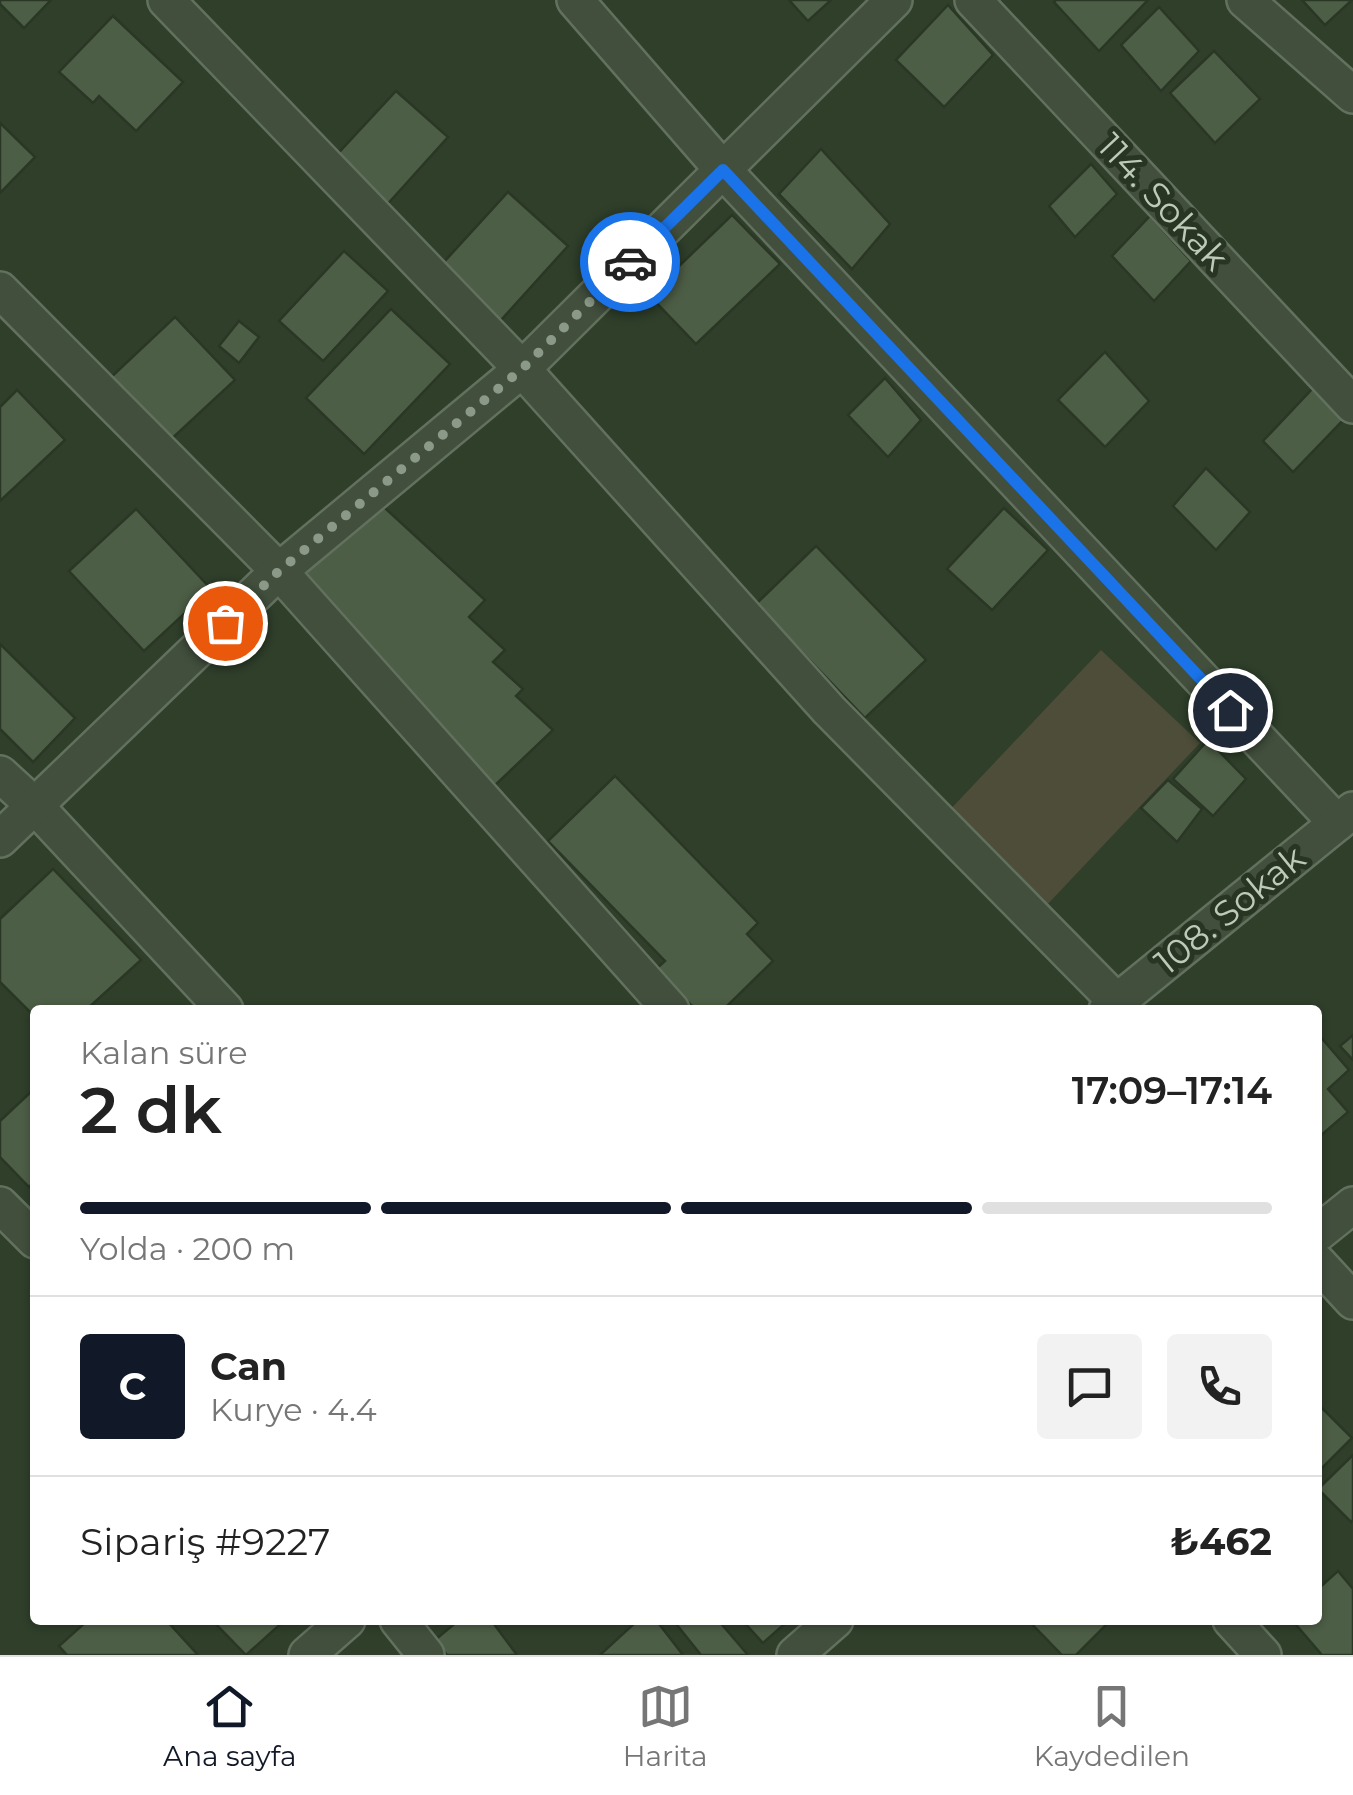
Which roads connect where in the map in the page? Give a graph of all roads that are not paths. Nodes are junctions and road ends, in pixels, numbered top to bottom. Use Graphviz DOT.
graph roads {
  1 [pos="166,0"];
  2 [pos="574,0"];
  3 [pos="894,0"];
  4 [pos="973,0"];
  5 [pos="1245,0"];
  6 [pos="1353,95"];
  7 [pos="723,170"];
  8 [pos="0,290"];
  9 [pos="522,369"];
  10 [pos="1353,405"];
  11 [pos="279,571"];
  12 [pos="0,774"];
  13 [pos="36,807"];
  14 [pos="1345,817"];
  15 [pos="0,839"];
  16 [pos="220,1005"];
  17 [pos="666,1005"];
  18 [pos="1111,1005"];
  19 [pos="1113,1005"];
  20 [pos="1353,1204"];
  21 [pos="0,1205"];
  22 [pos="1322,1231"];
  23 [pos="30,1235"];
  24 [pos="1322,1267"];
  25 [pos="1353,1301"];
  26 [pos="341,1625"];
  27 [pos="402,1625"];
  28 [pos="1236,1625"];
  29 [pos="308,1655"];
  30 [pos="426,1655"];
  31 [pos="1263,1655"];
  1 -- 9 [label="street"];
  2 -- 7 [label="street"];
  3 -- 7 [label="street"];
  4 -- 10 [label="street, 114. Sokak"];
  5 -- 6 [label="street"];
  7 -- 9 [label="street"];
  7 -- 14 [label="street"];
  8 -- 11 [label="street"];
  9 -- 11 [label="street"];
  9 -- 18 [label="street"];
  11 -- 13 [label="street"];
  11 -- 17 [label="street"];
  12 -- 13 [label="street"];
  13 -- 15 [label="street"];
  13 -- 16 [label="street"];
  14 -- 19 [label="street, 108. Sokak"];
  20 -- 22 [label="street"];
  21 -- 23 [label="street"];
  24 -- 25 [label="street"];
  26 -- 29 [label="street"];
  27 -- 30 [label="street"];
  28 -- 31 [label="street"];
}
